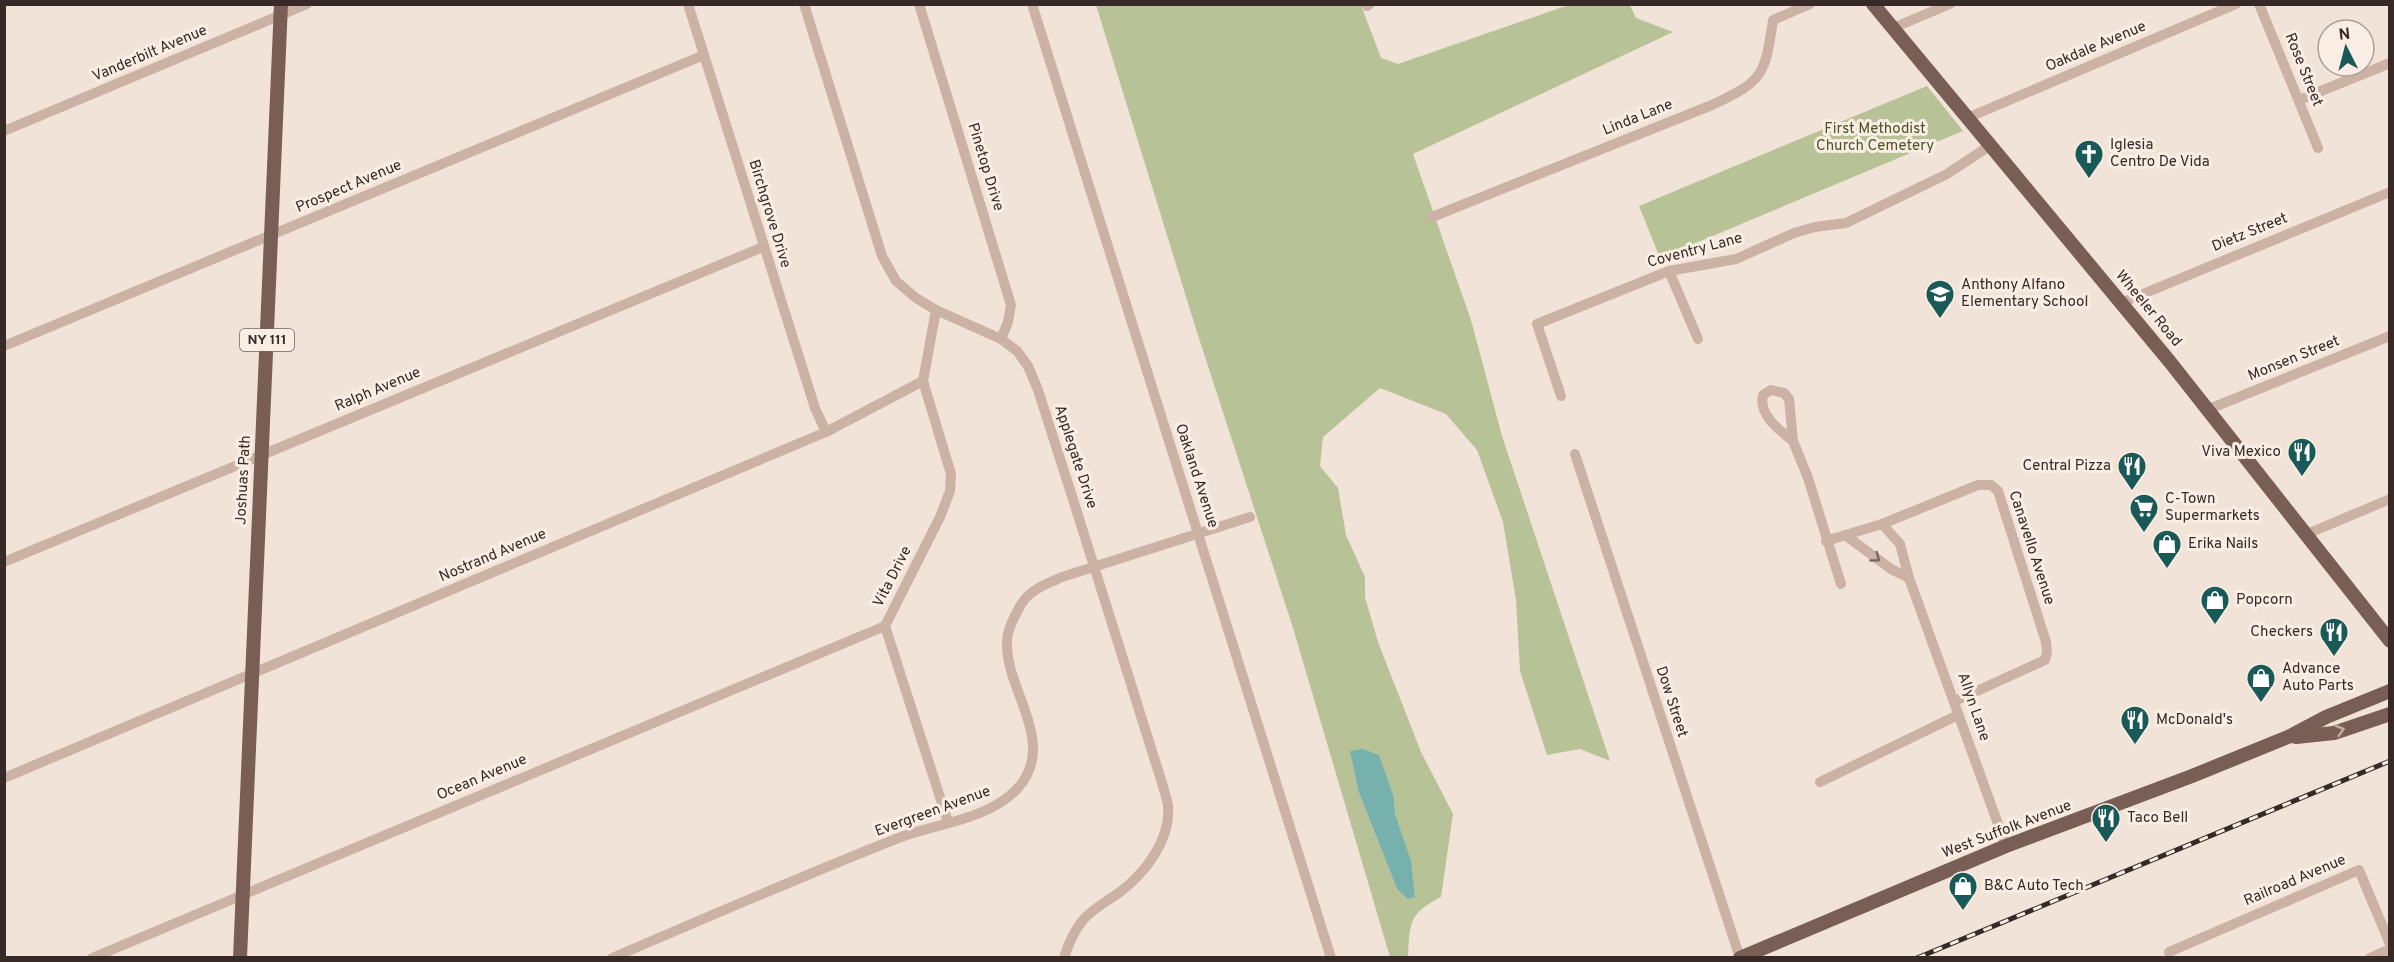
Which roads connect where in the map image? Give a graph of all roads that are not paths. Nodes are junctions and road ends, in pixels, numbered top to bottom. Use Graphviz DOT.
graph roads {
  1 [pos="307,4"];
  2 [pos="688,4"];
  3 [pos="804,4"];
  4 [pos="919,4"];
  5 [pos="1032,4"];
  6 [pos="1810,4"];
  7 [pos="1873,4"];
  8 [pos="1950,4"];
  9 [pos="2236,4"];
  10 [pos="2259,4"];
  11 [pos="281,10"];
  12 [pos="1893,28"];
  13 [pos="704,55"];
  14 [pos="2390,63"];
  15 [pos="2299,100"];
  16 [pos="1967,118"];
  17 [pos="4,131"];
  18 [pos="1991,145"];
  19 [pos="2318,148"];
  20 [pos="2390,192"];
  21 [pos="1432,217"];
  22 [pos="271,236"];
  23 [pos="763,247"];
  24 [pos="1669,270"];
  25 [pos="2121,303"];
  26 [pos="936,310"];
  27 [pos="2390,336"];
  28 [pos="1001,339"];
  29 [pos="1698,339"];
  30 [pos="4,346"];
  31 [pos="923,381"];
  32 [pos="1561,396"];
  33 [pos="2209,410"];
  34 [pos="826,432"];
  35 [pos="1793,441"];
  36 [pos="1575,454"];
  37 [pos="262,455"];
  38 [pos="2390,499"];
  39 [pos="1250,517"];
  40 [pos="1882,524"];
  41 [pos="1199,534"];
  42 [pos="2307,534"];
  43 [pos="1845,535"];
  44 [pos="1826,541"];
  45 [pos="4,562"];
  46 [pos="1093,567"];
  47 [pos="1909,578"];
  48 [pos="1841,584"];
  49 [pos="885,626"];
  50 [pos="2390,641"];
  51 [pos="252,675"];
  52 [pos="2390,691"];
  53 [pos="1955,701"];
  54 [pos="2390,714"];
  55 [pos="1958,715"];
  56 [pos="2288,737"];
  57 [pos="4,778"];
  58 [pos="1820,783"];
  59 [pos="948,822"];
  60 [pos="2006,846"];
  61 [pos="243,895"];
  62 [pos="2390,944"];
  63 [pos="2390,949"];
  64 [pos="2169,952"];
  65 [pos="92,957"];
  66 [pos="240,957"];
  67 [pos="612,957"];
  68 [pos="1064,957"];
  69 [pos="1331,957"];
  70 [pos="1740,957"];
  71 [pos="2370,957"];
  1 -- 11 [label="street, Vanderbilt Avenue"];
  2 -- 13 [label="street, Birchgrove Drive"];
  3 -- 26 [label="street, Applegate Drive"];
  4 -- 28 [label="street, Pinetop Drive"];
  5 -- 41 [label="street, Oakland Avenue"];
  6 -- 21 [label="street, Linda Lane"];
  7 -- 12 [label="main road, Wheeler Road"];
  8 -- 12 [label="street"];
  9 -- 16 [label="street, Oakdale Avenue"];
  10 -- 15 [label="street, Rose Street"];
  11 -- 17 [label="street, Vanderbilt Avenue"];
  11 -- 22 [label="main road, Joshuas Path / NY 111"];
  12 -- 16 [label="main road, Wheeler Road"];
  13 -- 22 [label="street, Prospect Avenue"];
  13 -- 23 [label="street, Birchgrove Drive"];
  14 -- 15 [label="street"];
  15 -- 19 [label="street, Rose Street"];
  16 -- 18 [label="main road, Wheeler Road"];
  18 -- 24 [label="street, Coventry Lane"];
  18 -- 25 [label="main road, Wheeler Road"];
  20 -- 25 [label="street, Dietz Street"];
  22 -- 30 [label="street, Prospect Avenue"];
  22 -- 37 [label="main road, Joshuas Path / NY 111"];
  23 -- 34 [label="street, Birchgrove Drive"];
  23 -- 37 [label="street, Ralph Avenue"];
  24 -- 29 [label="street"];
  24 -- 32 [label="street, Coventry Lane"];
  25 -- 33 [label="main road, Wheeler Road"];
  26 -- 28 [label="street, Applegate Drive"];
  26 -- 31 [label="street"];
  27 -- 33 [label="street, Monsen Street"];
  28 -- 46 [label="street, Applegate Drive"];
  31 -- 34 [label="street, Nostrand Avenue"];
  31 -- 49 [label="street, Vita Drive"];
  33 -- 42 [label="main road, Wheeler Road"];
  34 -- 51 [label="street, Nostrand Avenue"];
  35 -- 44 [label="street"];
  36 -- 70 [label="street, Dow Street"];
  37 -- 45 [label="street, Ralph Avenue"];
  37 -- 51 [label="main road, Joshuas Path / NY 111"];
  38 -- 42 [label="street"];
  39 -- 41 [label="street, Evergreen Avenue"];
  40 -- 43 [label="street, Canavello Avenue"];
  40 -- 47 [label="street, Allyn Lane"];
  40 -- 53 [label="street, Canavello Avenue"];
  41 -- 46 [label="street, Evergreen Avenue"];
  41 -- 69 [label="street, Oakland Avenue"];
  42 -- 50 [label="main road, Wheeler Road"];
  43 -- 44 [label="street, Canavello Avenue"];
  43 -- 47 [label="street, one-way"];
  44 -- 48 [label="street"];
  46 -- 59 [label="street, Evergreen Avenue"];
  46 -- 68 [label="street, Applegate Drive"];
  47 -- 53 [label="street, Allyn Lane"];
  49 -- 59 [label="street, Vita Drive"];
  49 -- 61 [label="street, Ocean Avenue"];
  51 -- 57 [label="street, Nostrand Avenue"];
  51 -- 61 [label="main road, Joshuas Path / NY 111"];
  52 -- 56 [label="main road, West Suffolk Avenue"];
  53 -- 55 [label="street, Allyn Lane"];
  56 -- 54 [label="main road, West Suffolk Avenue, one-way"];
  55 -- 58 [label="street"];
  55 -- 60 [label="street, Allyn Lane"];
  56 -- 60 [label="main road, West Suffolk Avenue"];
  59 -- 67 [label="street, Evergreen Avenue"];
  60 -- 70 [label="main road, West Suffolk Avenue"];
  61 -- 65 [label="street, Ocean Avenue"];
  61 -- 66 [label="main road, Joshuas Path / NY 111"];
  62 -- 64 [label="street, Railroad Avenue"];
  63 -- 71 [label="street"];
}
